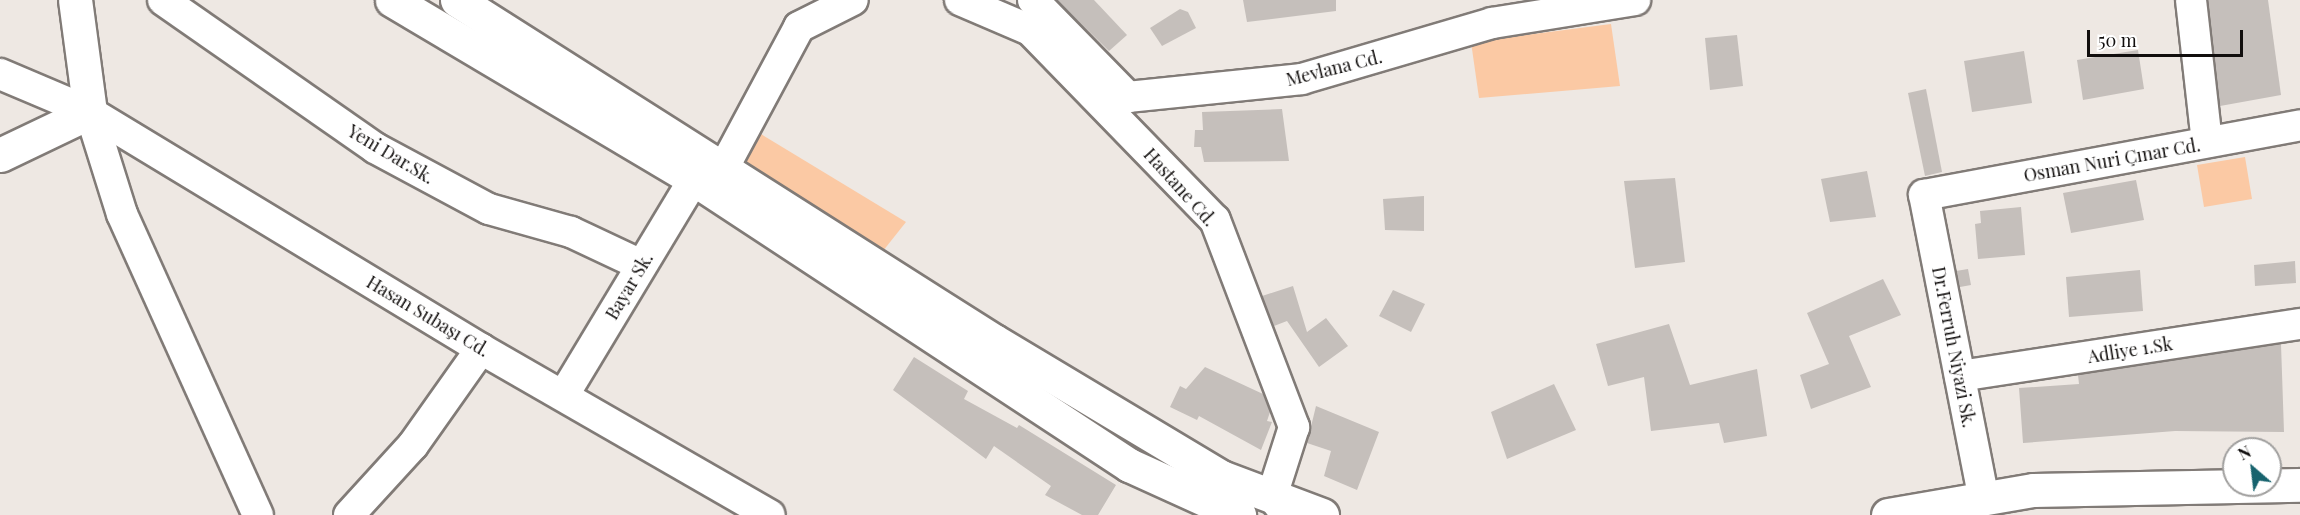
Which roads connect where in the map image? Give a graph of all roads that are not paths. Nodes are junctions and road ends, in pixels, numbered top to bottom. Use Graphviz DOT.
graph roads {
  1 [pos="75,0"];
  2 [pos="163,0"];
  3 [pos="392,0"];
  4 [pos="457,0"];
  5 [pos="853,0"];
  6 [pos="960,0"];
  7 [pos="1635,0"];
  8 [pos="2191,0"];
  9 [pos="1038,17"];
  10 [pos="0,74"];
  11 [pos="90,112"];
  12 [pos="2300,125"];
  13 [pos="2207,142"];
  14 [pos="0,155"];
  15 [pos="709,174"];
  16 [pos="1924,195"];
  17 [pos="641,265"];
  18 [pos="2300,324"];
  19 [pos="481,349"];
  20 [pos="1959,376"];
  21 [pos="565,393"];
  22 [pos="2300,485"];
  23 [pos="1984,500"];
  24 [pos="1279,506"];
  25 [pos="1219,512"];
  26 [pos="258,515"];
  27 [pos="349,515"];
  28 [pos="770,515"];
  29 [pos="1322,515"];
  30 [pos="1887,515"];
  1 -- 11 [label="main road"];
  2 -- 17 [label="street, Yeni Dar.Sk."];
  3 -- 15 [label="main road"];
  4 -- 15 [label="main road"];
  5 -- 15 [label="street"];
  6 -- 9 [label="street, Hastane Cd."];
  7 -- 9 [label="street, Mevlana Cd."];
  8 -- 13 [label="street"];
  9 -- 24 [label="street, Hastane Cd."];
  10 -- 11 [label="street, Hasan Subaşı Cd."];
  11 -- 14 [label="main road"];
  11 -- 19 [label="street, Hasan Subaşı Cd."];
  11 -- 26 [label="street"];
  12 -- 13 [label="street, Osman Nuri Çınar Cd."];
  13 -- 16 [label="street, Osman Nuri Çınar Cd."];
  15 -- 17 [label="street, Bayar Sk."];
  15 -- 24 [label="main road"];
  15 -- 25 [label="main road"];
  16 -- 20 [label="street, Dr.Ferruh Niyazi Sk."];
  17 -- 21 [label="street, Bayar Sk."];
  18 -- 20 [label="street, Adliye 1.Sk"];
  19 -- 21 [label="street, Hasan Subaşı Cd."];
  19 -- 27 [label="street"];
  20 -- 23 [label="street, Dr.Ferruh Niyazi Sk."];
  21 -- 28 [label="street, Hasan Subaşı Cd."];
  22 -- 23 [label="main road"];
  23 -- 30 [label="main road"];
  24 -- 29 [label="main road"];
}
